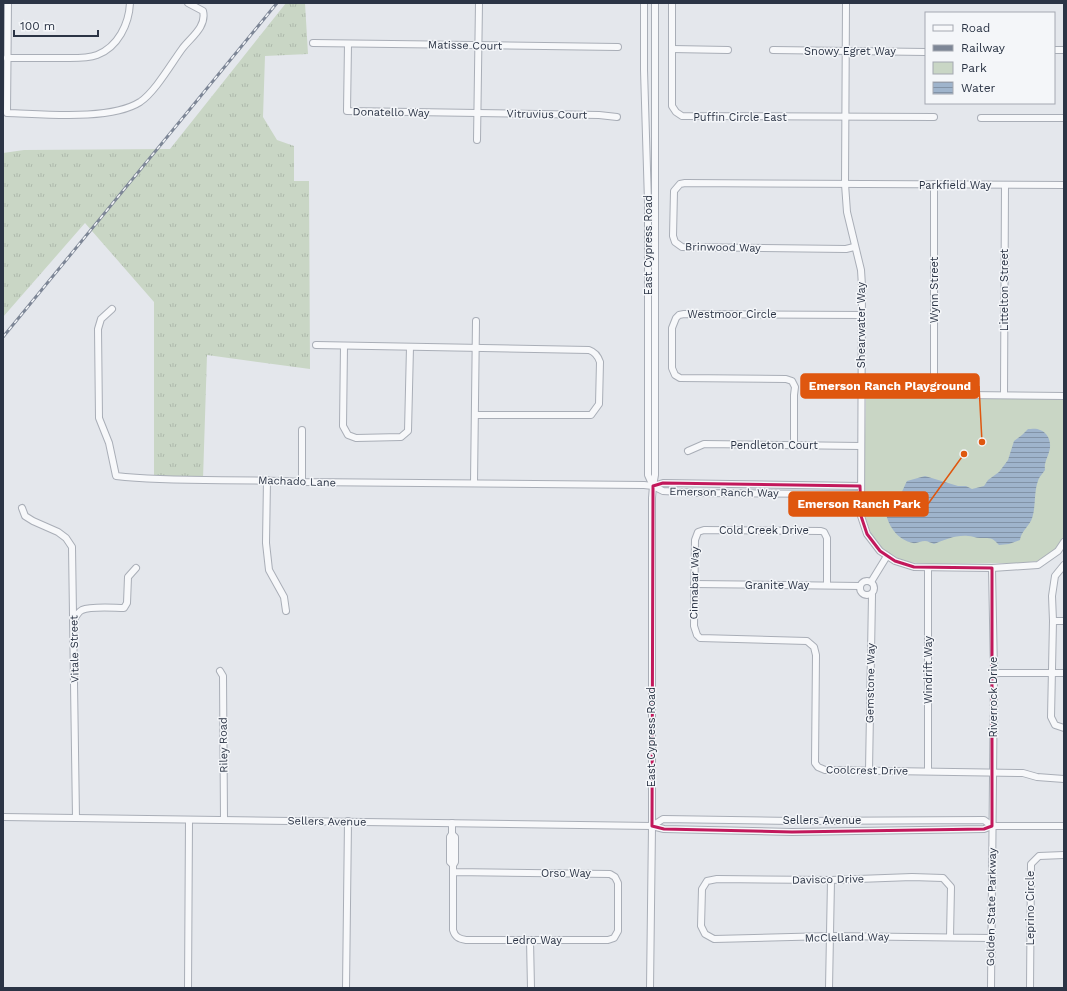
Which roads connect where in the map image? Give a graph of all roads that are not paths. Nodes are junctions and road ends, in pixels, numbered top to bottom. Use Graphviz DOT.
graph roads {
  1 [pos="8,3"];
  2 [pos="130,3"];
  3 [pos="188,3"];
  4 [pos="479,3"];
  5 [pos="644,3"];
  6 [pos="655,3"];
  7 [pos="672,3"];
  8 [pos="846,3"];
  9 [pos="5,13"];
  10 [pos="313,43"];
  11 [pos="348,44"];
  12 [pos="479,45"];
  13 [pos="618,47"];
  14 [pos="672,49"];
  15 [pos="728,50"];
  16 [pos="773,50"];
  17 [pos="847,51"];
  18 [pos="925,52"];
  19 [pos="7,58"];
  20 [pos="5,68"];
  21 [pos="477,113"];
  22 [pos="617,117"];
  23 [pos="846,117"];
  24 [pos="934,117"];
  25 [pos="981,118"];
  26 [pos="1064,118"];
  27 [pos="477,140"];
  28 [pos="845,184"];
  29 [pos="934,184"];
  30 [pos="1005,185"];
  31 [pos="1064,185"];
  32 [pos="854,247"];
  33 [pos="112,309"];
  34 [pos="862,315"];
  35 [pos="476,321"];
  36 [pos="316,345"];
  37 [pos="344,346"];
  38 [pos="410,347"];
  39 [pos="475,348"];
  40 [pos="861,394"];
  41 [pos="934,395"];
  42 [pos="1004,395"];
  43 [pos="1064,396"];
  44 [pos="474,415"];
  45 [pos="302,430"];
  46 [pos="794,445"];
  47 [pos="861,446"];
  48 [pos="688,451"];
  49 [pos="267,480"];
  50 [pos="302,482"];
  51 [pos="474,483"];
  52 [pos="653,486"];
  53 [pos="860,486"];
  54 [pos="860,494"];
  55 [pos="22,508"];
  56 [pos="698,532"];
  57 [pos="1064,542"];
  58 [pos="887,556"];
  59 [pos="1064,566"];
  60 [pos="136,568"];
  61 [pos="928,568"];
  62 [pos="992,568"];
  63 [pos="871,582"];
  64 [pos="694,584"];
  65 [pos="828,585"];
  66 [pos="860,586"];
  67 [pos="872,594"];
  68 [pos="286,611"];
  69 [pos="74,621"];
  70 [pos="1053,621"];
  71 [pos="1064,621"];
  72 [pos="697,635"];
  73 [pos="220,672"];
  74 [pos="1052,673"];
  75 [pos="1064,673"];
  76 [pos="994,674"];
  77 [pos="1064,728"];
  78 [pos="869,771"];
  79 [pos="928,771"];
  80 [pos="992,772"];
  81 [pos="1064,779"];
  82 [pos="3,817"];
  83 [pos="76,818"];
  84 [pos="224,819"];
  85 [pos="189,820"];
  86 [pos="348,821"];
  87 [pos="452,823"];
  88 [pos="652,826"];
  89 [pos="992,826"];
  90 [pos="1064,826"];
  91 [pos="1064,855"];
  92 [pos="453,872"];
  93 [pos="831,880"];
  94 [pos="705,934"];
  95 [pos="830,936"];
  96 [pos="950,936"];
  97 [pos="614,938"];
  98 [pos="991,938"];
  99 [pos="530,940"];
  100 [pos="188,988"];
  101 [pos="346,988"];
  102 [pos="531,988"];
  103 [pos="650,988"];
  104 [pos="829,988"];
  105 [pos="991,988"];
  106 [pos="1030,988"];
  1 -- 9 [label="street"];
  2 -- 19 [label="street"];
  3 -- 20 [label="street"];
  4 -- 12 [label="street"];
  5 -- 52 [label="street, East Cypress Road"];
  6 -- 52 [label="street, East Cypress Road"];
  7 -- 14 [label="street, Puffin Circle East"];
  8 -- 17 [label="street, Shearwater Way"];
  9 -- 19 [label="street"];
  10 -- 11 [label="street, Matisse Court"];
  11 -- 12 [label="street, Matisse Court"];
  11 -- 21 [label="street, Donatello Way"];
  12 -- 13 [label="street, Matisse Court"];
  12 -- 21 [label="street"];
  14 -- 15 [label="street"];
  14 -- 23 [label="street, Puffin Circle East"];
  16 -- 17 [label="street, Snowy Egret Way"];
  17 -- 18 [label="street, Snowy Egret Way"];
  17 -- 23 [label="street, Shearwater Way"];
  19 -- 20 [label="street"];
  21 -- 22 [label="street, Vitruvius Court"];
  21 -- 27 [label="street"];
  23 -- 24 [label="street, Puffin Circle East"];
  23 -- 28 [label="street, Shearwater Way"];
  25 -- 26 [label="street"];
  28 -- 29 [label="street, Parkfield Way"];
  28 -- 32 [label="street, Shearwater Way"];
  28 -- 32 [label="street, Brinwood Way"];
  29 -- 30 [label="street, Parkfield Way"];
  29 -- 41 [label="street, Wynn Street"];
  30 -- 31 [label="street, Parkfield Way"];
  30 -- 42 [label="street, Littelton Street"];
  32 -- 34 [label="street, Shearwater Way"];
  33 -- 49 [label="street, Machado Lane"];
  34 -- 40 [label="street, Shearwater Way"];
  34 -- 46 [label="street, Westmoor Circle"];
  35 -- 39 [label="street"];
  36 -- 37 [label="street"];
  37 -- 38 [label="street"];
  37 -- 38 [label="street"];
  38 -- 39 [label="street"];
  39 -- 44 [label="street"];
  39 -- 44 [label="street"];
  40 -- 41 [label="street"];
  40 -- 47 [label="street, Shearwater Way"];
  41 -- 42 [label="street"];
  42 -- 43 [label="street"];
  44 -- 51 [label="street"];
  45 -- 50 [label="street"];
  46 -- 47 [label="street, Pendleton Court"];
  46 -- 48 [label="street, Pendleton Court"];
  47 -- 53 [label="street, Shearwater Way"];
  49 -- 50 [label="street, Machado Lane"];
  49 -- 68 [label="street"];
  50 -- 51 [label="street, Machado Lane"];
  51 -- 52 [label="street, Machado Lane"];
  52 -- 53 [label="street, Emerson Ranch Way"];
  52 -- 54 [label="street, Emerson Ranch Way"];
  52 -- 88 [label="street, East Cypress Road"];
  53 -- 54 [label="street, Shearwater Way"];
  54 -- 58 [label="street, Shearwater Way"];
  55 -- 69 [label="street, Vitale Street"];
  56 -- 64 [label="street, Cinnabar Way"];
  56 -- 65 [label="street, Cold Creek Drive"];
  57 -- 62 [label="street, Shearwater Way"];
  58 -- 61 [label="street, Shearwater Way"];
  58 -- 63 [label="street"];
  59 -- 70 [label="street"];
  60 -- 69 [label="street"];
  61 -- 62 [label="street, Shearwater Way"];
  61 -- 79 [label="street, Windrift Way"];
  62 -- 76 [label="street, Riverrock Drive"];
  63 -- 66 [label="street"];
  63 -- 67 [label="street"];
  64 -- 65 [label="street, Granite Way"];
  64 -- 72 [label="street, Cinnabar Way"];
  65 -- 66 [label="street, Granite Way"];
  66 -- 67 [label="street"];
  67 -- 78 [label="street, Gemstone Way"];
  69 -- 83 [label="street, Vitale Street"];
  70 -- 71 [label="street"];
  70 -- 74 [label="street"];
  72 -- 78 [label="street, Coolcrest Drive"];
  73 -- 84 [label="street, Riley Road"];
  74 -- 75 [label="street"];
  74 -- 76 [label="street"];
  74 -- 77 [label="street"];
  76 -- 80 [label="street, Riverrock Drive"];
  78 -- 79 [label="street, Coolcrest Drive"];
  79 -- 80 [label="street, Coolcrest Drive"];
  80 -- 81 [label="street, Coolcrest Drive"];
  80 -- 89 [label="street, Riverrock Drive"];
  82 -- 83 [label="street, Sellers Avenue"];
  83 -- 85 [label="street, Sellers Avenue"];
  84 -- 85 [label="street, Sellers Avenue"];
  84 -- 86 [label="street, Sellers Avenue"];
  85 -- 100 [label="street"];
  86 -- 87 [label="street, Sellers Avenue"];
  86 -- 101 [label="street"];
  87 -- 88 [label="street, Sellers Avenue"];
  87 -- 92 [label="street"];
  88 -- 89 [label="street, Sellers Avenue"];
  88 -- 89 [label="street, Sellers Avenue"];
  88 -- 103 [label="street, East Cypress Road"];
  89 -- 90 [label="street, Sellers Avenue"];
  89 -- 98 [label="street, Golden State Parkway"];
  91 -- 106 [label="street, Leprino Circle"];
  92 -- 97 [label="street, Orso Way"];
  92 -- 99 [label="street, Ledro Way"];
  93 -- 94 [label="street, Davisco Drive"];
  93 -- 95 [label="street"];
  93 -- 96 [label="street, Davisco Drive"];
  94 -- 95 [label="street, McClelland Way"];
  95 -- 96 [label="street, McClelland Way"];
  95 -- 104 [label="street"];
  96 -- 98 [label="street, McClelland Way"];
  97 -- 99 [label="street, Ledro Way"];
  98 -- 105 [label="street, Golden State Parkway"];
  99 -- 102 [label="street"];
}
